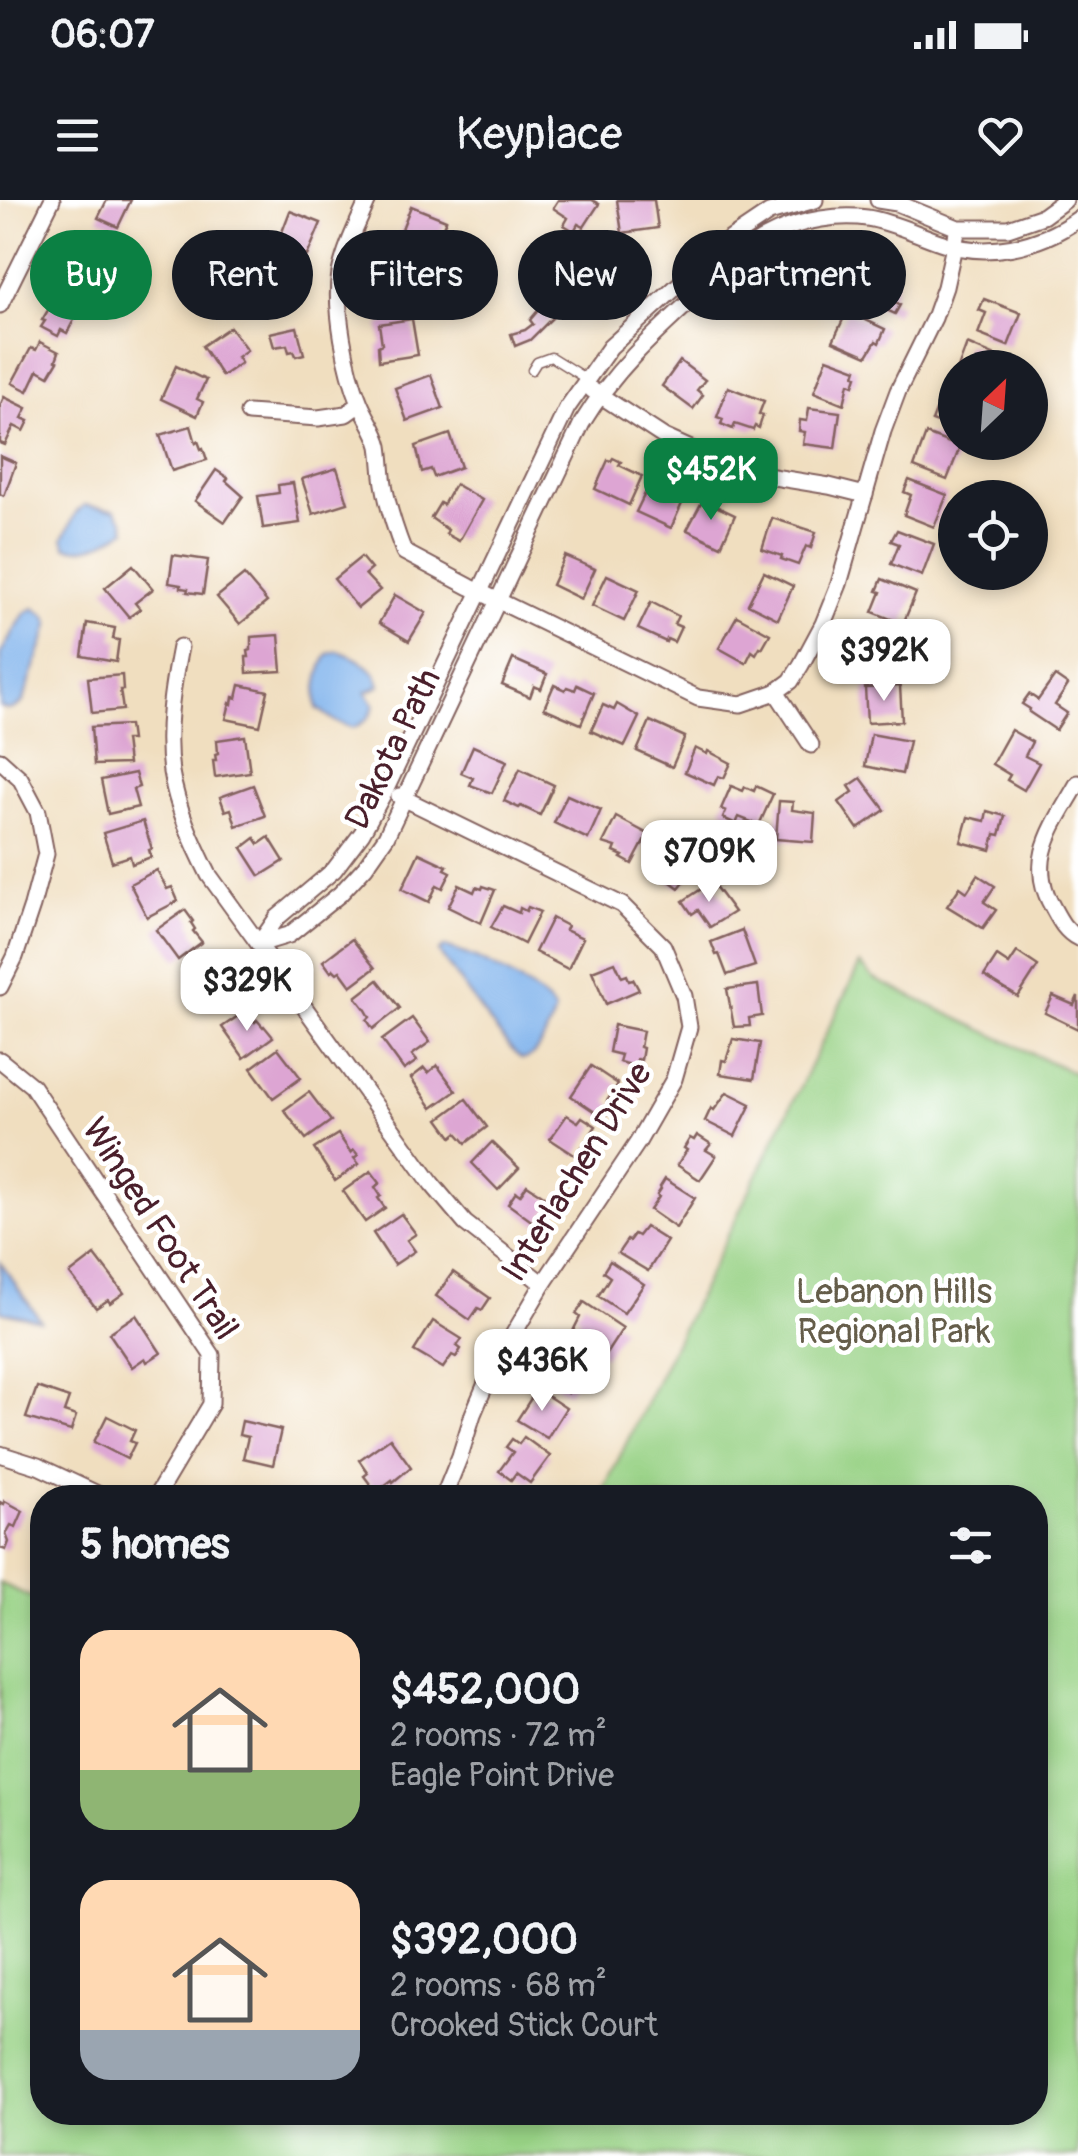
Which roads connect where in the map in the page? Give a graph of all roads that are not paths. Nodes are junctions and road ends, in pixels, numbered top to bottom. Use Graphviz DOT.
graph roads {
  1 [pos="32,200"];
  2 [pos="368,200"];
  3 [pos="807,200"];
  4 [pos="815,200"];
  5 [pos="878,200"];
  6 [pos="1064,200"];
  7 [pos="50,204"];
  8 [pos="1078,219"];
  9 [pos="814,220"];
  10 [pos="958,228"];
  11 [pos="954,247"];
  12 [pos="0,305"];
  13 [pos="532,370"];
  14 [pos="586,382"];
  15 [pos="599,395"];
  16 [pos="360,404"];
  17 [pos="248,413"];
  18 [pos="864,494"];
  19 [pos="480,592"];
  20 [pos="498,600"];
  21 [pos="180,648"];
  22 [pos="776,692"];
  23 [pos="811,745"];
  24 [pos="0,760"];
  25 [pos="1078,783"];
  26 [pos="386,789"];
  27 [pos="404,798"];
  28 [pos="1078,938"];
  29 [pos="259,944"];
  30 [pos="0,987"];
  31 [pos="0,1060"];
  32 [pos="543,1284"];
  33 [pos="0,1454"];
  34 [pos="78,1485"];
  35 [pos="163,1485"];
  36 [pos="448,1485"];
  1 -- 7 [label="street"];
  2 -- 16 [label="street"];
  3 -- 4 [label="street, Dakota Path"];
  3 -- 9 [label="street"];
  3 -- 14 [label="street, Dakota Path"];
  5 -- 10 [label="street"];
  6 -- 10 [label="street"];
  7 -- 12 [label="street"];
  8 -- 11 [label="street, Dakota Path"];
  9 -- 11 [label="street, Dakota Path"];
  9 -- 15 [label="street, Dakota Path"];
  10 -- 11 [label="street"];
  11 -- 18 [label="street"];
  13 -- 14 [label="lane"];
  14 -- 15 [label="street"];
  14 -- 19 [label="street, Dakota Path"];
  15 -- 18 [label="street"];
  15 -- 20 [label="street, Dakota Path"];
  16 -- 17 [label="street"];
  16 -- 19 [label="street"];
  18 -- 22 [label="street"];
  19 -- 20 [label="street"];
  19 -- 26 [label="street, Dakota Path"];
  20 -- 22 [label="street"];
  20 -- 27 [label="street, Dakota Path"];
  21 -- 29 [label="street"];
  22 -- 23 [label="street"];
  24 -- 30 [label="street"];
  25 -- 28 [label="street"];
  26 -- 27 [label="street, Interlachen Drive"];
  26 -- 29 [label="street, Dakota Path"];
  27 -- 29 [label="street, Dakota Path"];
  27 -- 32 [label="street, Interlachen Drive"];
  29 -- 32 [label="street"];
  31 -- 35 [label="street, Winged Foot Trail"];
  32 -- 36 [label="street, Interlachen Drive"];
  33 -- 34 [label="street"];
}
